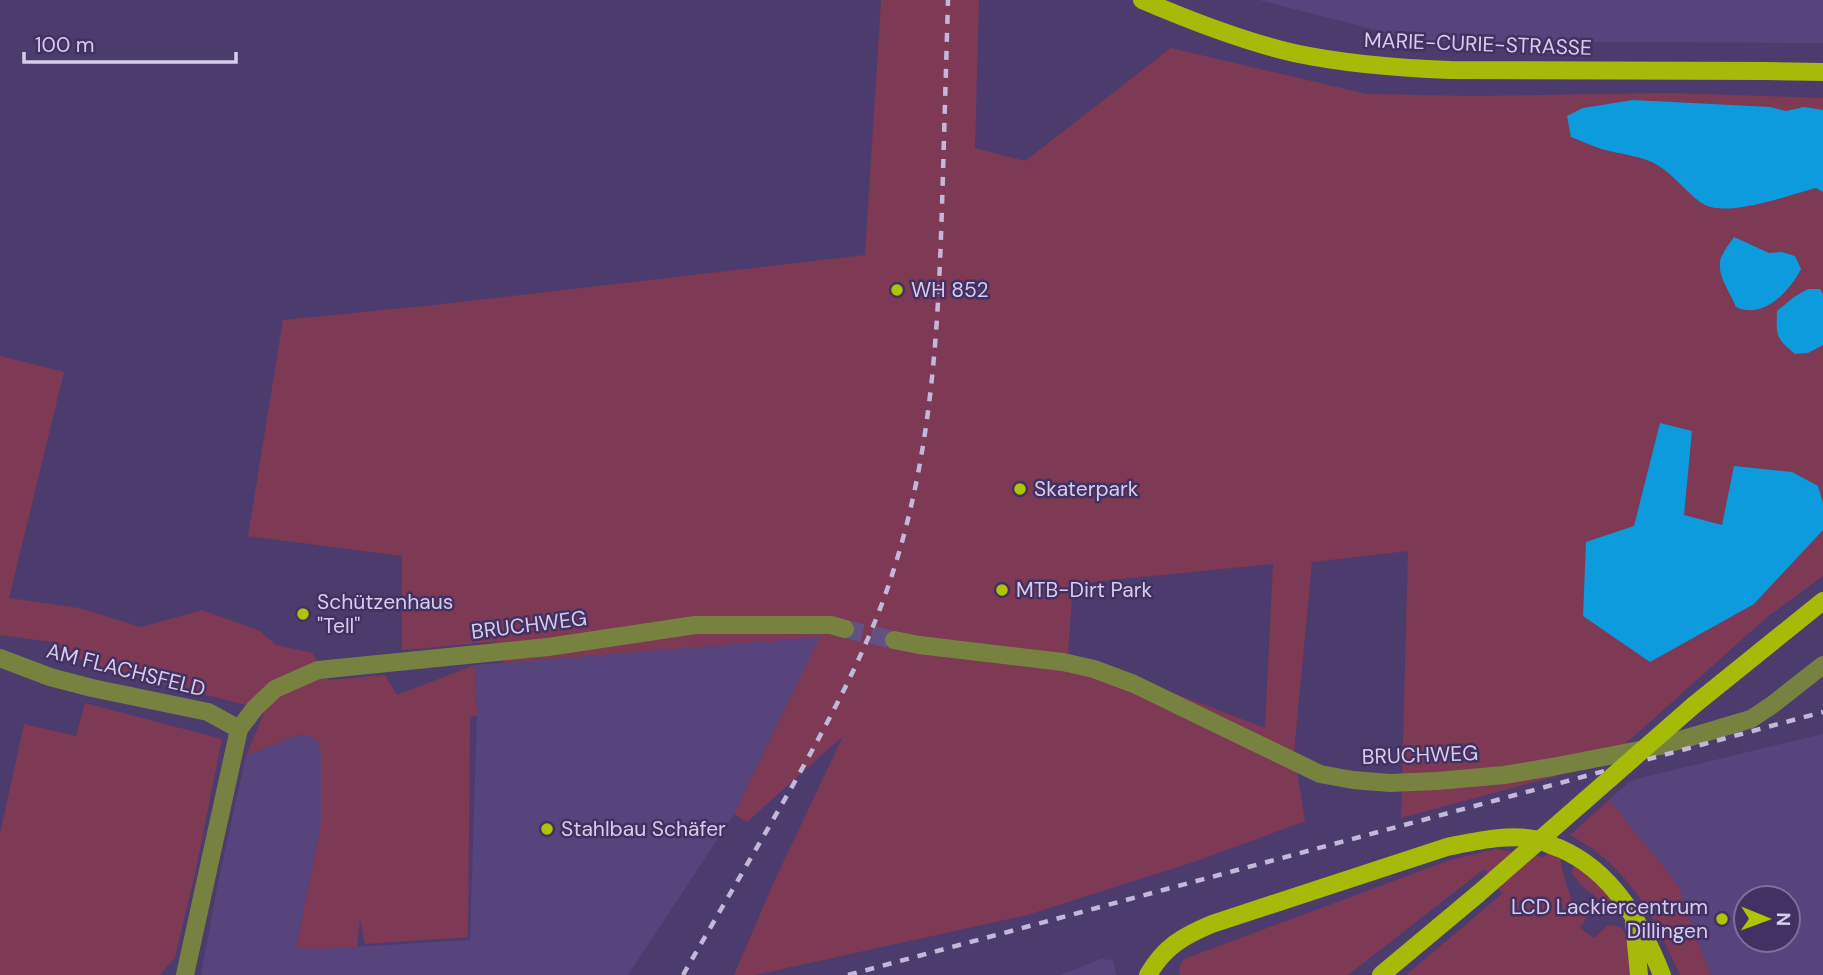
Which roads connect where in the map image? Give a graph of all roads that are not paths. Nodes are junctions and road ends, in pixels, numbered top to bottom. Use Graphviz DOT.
graph roads {
  1 [pos="1142,0"];
  2 [pos="1823,72"];
  3 [pos="1823,601"];
  4 [pos="845,629"];
  5 [pos="894,640"];
  6 [pos="0,658"];
  7 [pos="1823,665"];
  8 [pos="239,729"];
  9 [pos="1633,915"];
  10 [pos="185,975"];
  11 [pos="1147,975"];
  12 [pos="1381,975"];
  13 [pos="1639,975"];
  14 [pos="1662,975"];
  1 -- 2 [label="main road, MARIE-CURIE-STRASSE"];
  3 -- 12 [label="main road, bridge"];
  4 -- 8 [label="street, BRUCHWEG"];
  5 -- 7 [label="street, BRUCHWEG"];
  6 -- 8 [label="street, AM FLACHSFELD"];
  8 -- 10 [label="street, BRUCHWEG"];
  9 -- 11 [label="main road"];
  9 -- 13 [label="main road"];
  9 -- 14 [label="main road"];
}
